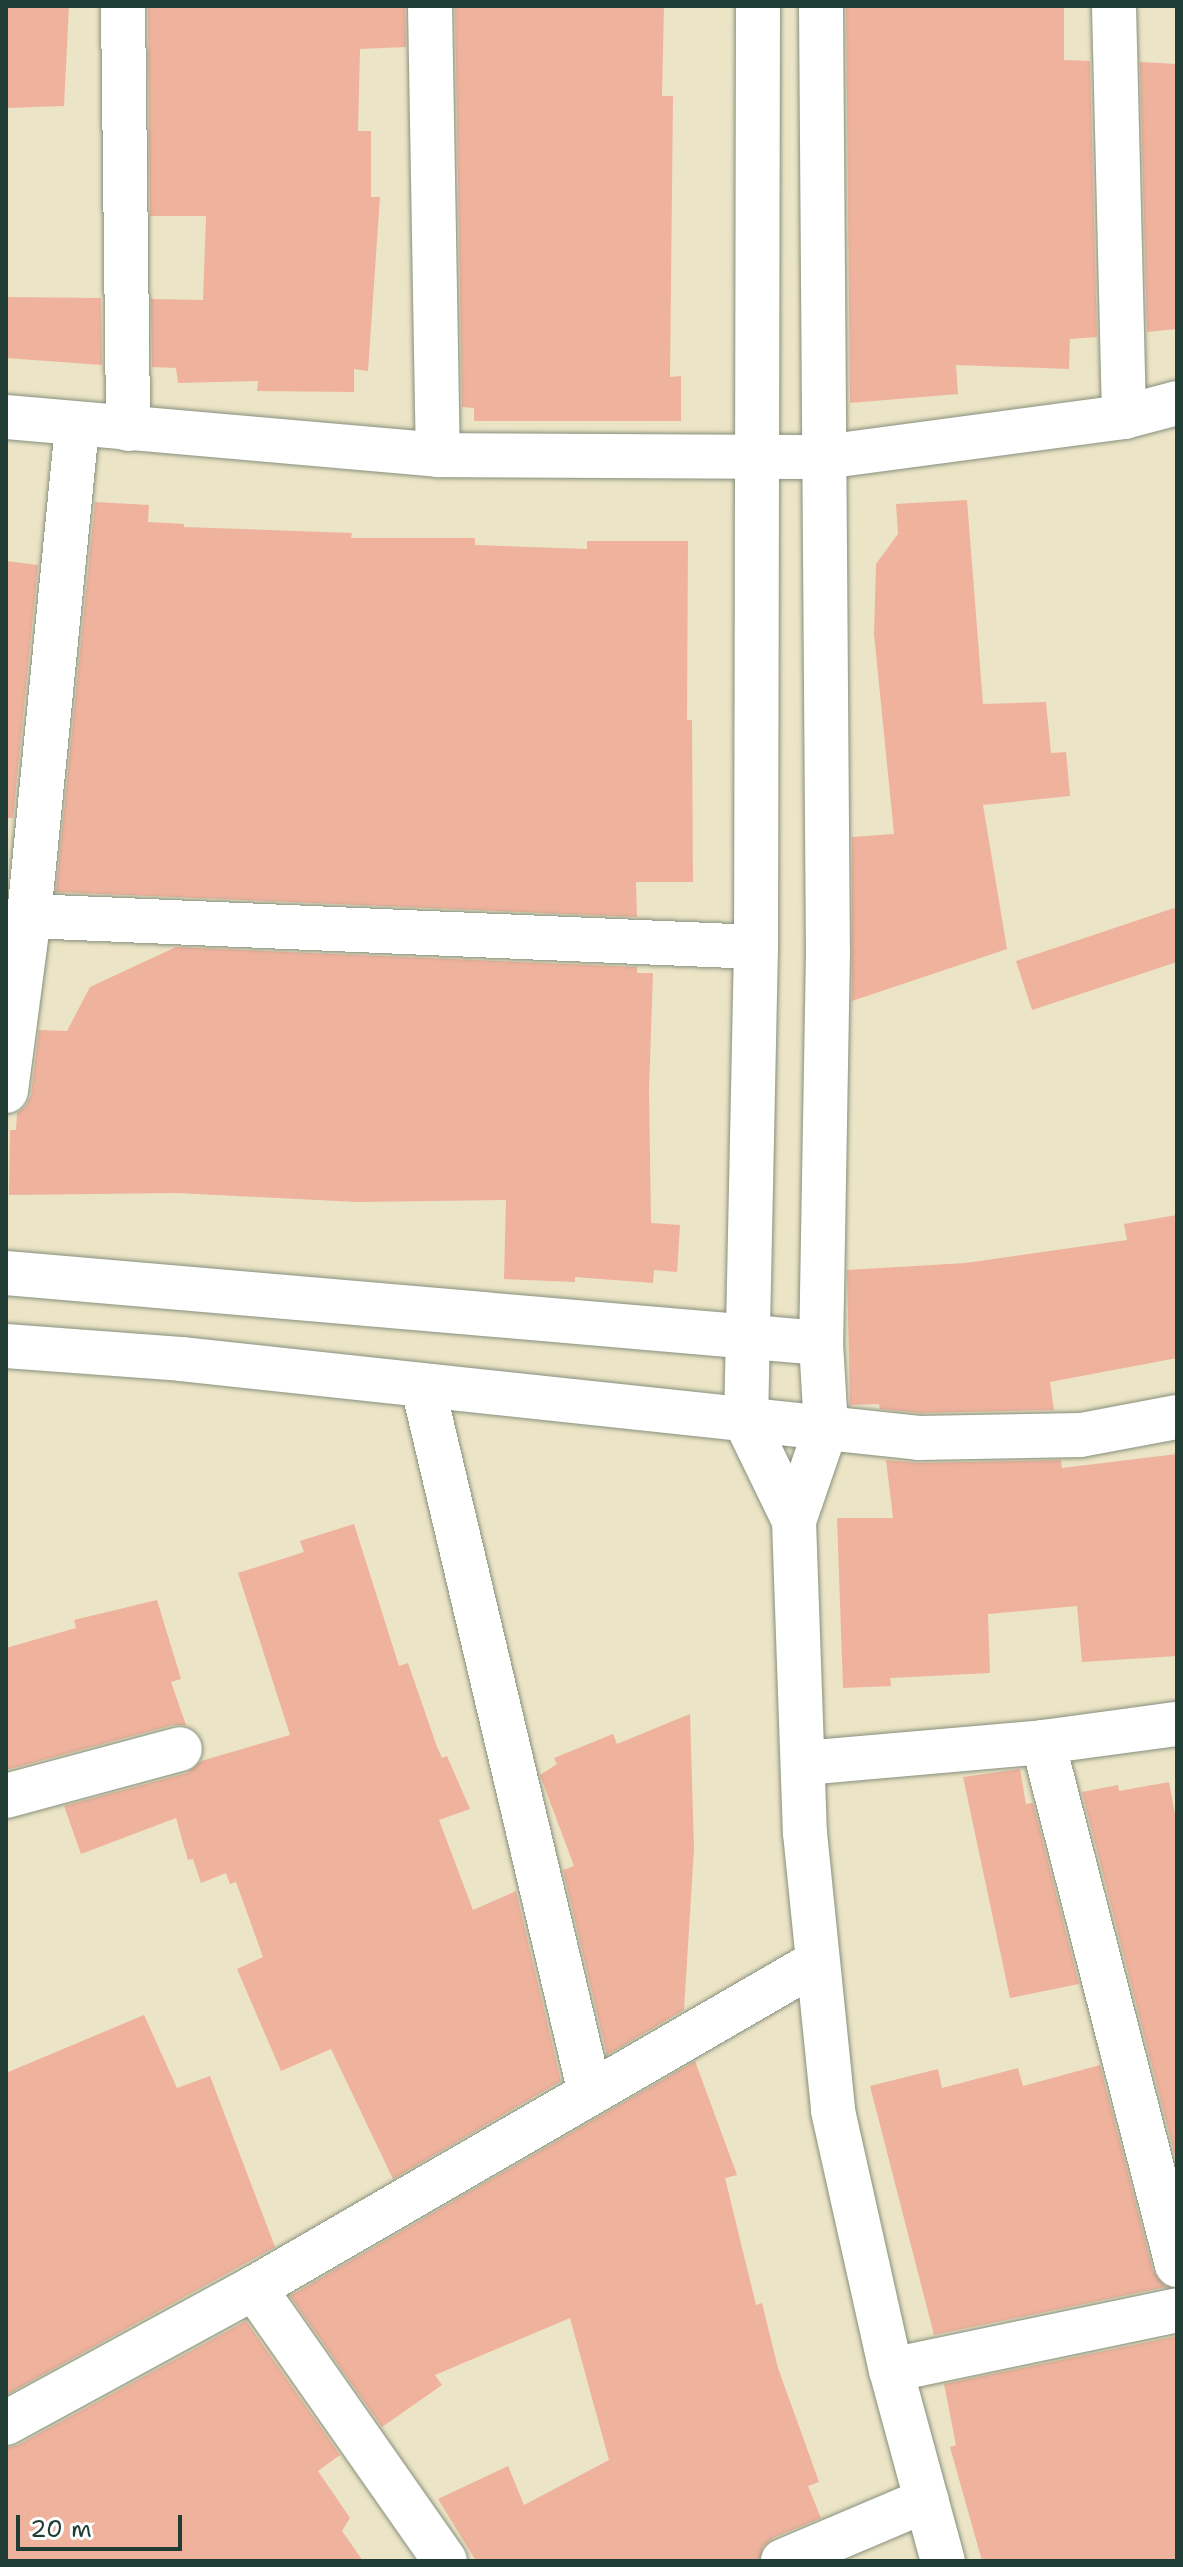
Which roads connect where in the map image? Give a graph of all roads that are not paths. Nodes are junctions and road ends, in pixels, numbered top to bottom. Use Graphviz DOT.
graph roads {
  1 [pos="123,6"];
  2 [pos="430,6"];
  3 [pos="758,6"];
  4 [pos="821,6"];
  5 [pos="1114,6"];
  6 [pos="1177,403"];
  7 [pos="6,417"];
  8 [pos="1124,417"];
  9 [pos="77,425"];
  10 [pos="128,429"];
  11 [pos="438,455"];
  12 [pos="759,456"];
  13 [pos="824,457"];
  14 [pos="29,916"];
  15 [pos="756,947"];
  16 [pos="6,1091"];
  17 [pos="6,1273"];
  18 [pos="749,1339"];
  19 [pos="821,1343"];
  20 [pos="6,1346"];
  21 [pos="423,1387"];
  22 [pos="1177,1417"];
  23 [pos="746,1422"];
  24 [pos="826,1428"];
  25 [pos="794,1521"];
  26 [pos="1177,1724"];
  27 [pos="1043,1742"];
  28 [pos="180,1749"];
  29 [pos="804,1763"];
  30 [pos="6,1796"];
  31 [pos="817,1962"];
  32 [pos="590,2093"];
  33 [pos="1177,2265"];
  34 [pos="254,2288"];
  35 [pos="1177,2310"];
  36 [pos="891,2370"];
  37 [pos="8,2416"];
  38 [pos="927,2500"];
  39 [pos="445,2561"];
  40 [pos="783,2561"];
  41 [pos="943,2561"];
  1 -- 10 [label="street"];
  2 -- 11 [label="street"];
  3 -- 12 [label="street"];
  4 -- 13 [label="street"];
  5 -- 8 [label="street"];
  6 -- 8 [label="street"];
  7 -- 9 [label="street"];
  8 -- 13 [label="street"];
  9 -- 10 [label="street"];
  9 -- 14 [label="street"];
  10 -- 11 [label="street"];
  11 -- 12 [label="street"];
  12 -- 13 [label="street"];
  12 -- 15 [label="street"];
  13 -- 19 [label="street"];
  14 -- 15 [label="street"];
  14 -- 16 [label="street"];
  15 -- 18 [label="street"];
  17 -- 18 [label="street"];
  18 -- 19 [label="street"];
  18 -- 23 [label="street"];
  19 -- 24 [label="street"];
  20 -- 21 [label="street"];
  21 -- 23 [label="street"];
  21 -- 32 [label="street"];
  22 -- 24 [label="street"];
  23 -- 24 [label="street"];
  23 -- 25 [label="street"];
  24 -- 25 [label="street"];
  25 -- 29 [label="street"];
  26 -- 27 [label="street"];
  27 -- 29 [label="street"];
  27 -- 33 [label="street"];
  28 -- 30 [label="street"];
  29 -- 31 [label="street"];
  31 -- 32 [label="street"];
  31 -- 36 [label="street"];
  32 -- 34 [label="street"];
  34 -- 37 [label="street"];
  34 -- 39 [label="street"];
  35 -- 36 [label="street"];
  36 -- 38 [label="street"];
  38 -- 40 [label="street"];
  38 -- 41 [label="street"];
}
